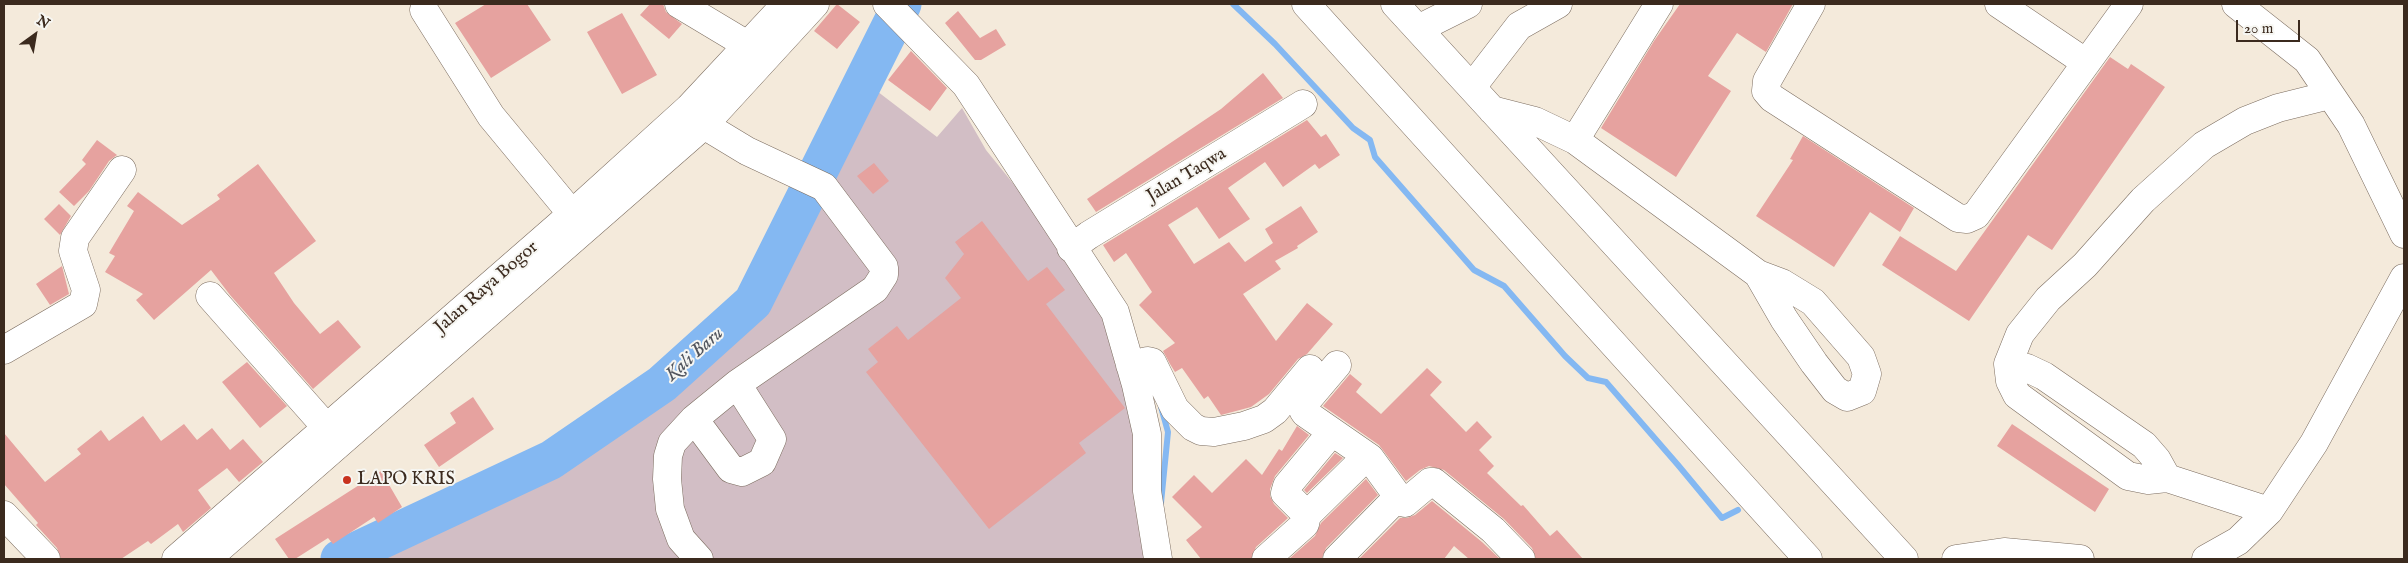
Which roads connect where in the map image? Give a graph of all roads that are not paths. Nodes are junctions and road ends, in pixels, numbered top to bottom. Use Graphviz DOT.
graph roads {
  1 [pos="679,4"];
  2 [pos="786,4"];
  3 [pos="815,4"];
  4 [pos="888,4"];
  5 [pos="1306,4"];
  6 [pos="1395,4"];
  7 [pos="1468,4"];
  8 [pos="1558,4"];
  9 [pos="1659,4"];
  10 [pos="1811,4"];
  11 [pos="1999,4"];
  12 [pos="2129,4"];
  13 [pos="2236,4"];
  14 [pos="424,10"];
  15 [pos="1418,29"];
  16 [pos="749,46"];
  17 [pos="2085,62"];
  18 [pos="1472,88"];
  19 [pos="2330,95"];
  20 [pos="1303,104"];
  21 [pos="1492,110"];
  22 [pos="704,125"];
  23 [pos="1575,140"];
  24 [pos="122,170"];
  25 [pos="572,214"];
  26 [pos="2404,234"];
  27 [pos="1079,242"];
  28 [pos="1758,274"];
  29 [pos="2404,278"];
  30 [pos="210,296"];
  31 [pos="4,350"];
  32 [pos="1138,363"];
  33 [pos="738,384"];
  34 [pos="694,419"];
  35 [pos="326,427"];
  36 [pos="1332,432"];
  37 [pos="1367,456"];
  38 [pos="1398,498"];
  39 [pos="2269,511"];
  40 [pos="4,515"];
  41 [pos="1307,515"];
  42 [pos="46,559"];
  43 [pos="176,559"];
  44 [pos="207,559"];
  45 [pos="699,559"];
  46 [pos="1158,559"];
  47 [pos="1266,559"];
  48 [pos="1337,559"];
  49 [pos="1521,559"];
  50 [pos="1808,559"];
  51 [pos="1904,559"];
  52 [pos="1956,559"];
  53 [pos="2080,559"];
  54 [pos="2206,559"];
  1 -- 16 [label="main road"];
  2 -- 16 [label="main road, Jalan Raya Bogor"];
  3 -- 22 [label="main road, Jalan Raya Bogor"];
  4 -- 27 [label="main road"];
  5 -- 50 [label="main road"];
  6 -- 15 [label="main road"];
  7 -- 15 [label="main road"];
  8 -- 18 [label="main road"];
  9 -- 23 [label="main road"];
  10 -- 17 [label="main road"];
  11 -- 17 [label="main road"];
  12 -- 17 [label="main road"];
  13 -- 19 [label="main road"];
  14 -- 25 [label="main road"];
  15 -- 18 [label="main road"];
  16 -- 25 [label="main road, Jalan Raya Bogor"];
  18 -- 21 [label="main road"];
  19 -- 26 [label="main road"];
  19 -- 39 [label="main road"];
  20 -- 27 [label="main road, Jalan Taqwa"];
  21 -- 23 [label="main road"];
  21 -- 51 [label="main road"];
  22 -- 33 [label="main road"];
  22 -- 44 [label="main road, Jalan Raya Bogor"];
  23 -- 28 [label="main road"];
  24 -- 31 [label="main road"];
  25 -- 35 [label="main road, Jalan Raya Bogor"];
  27 -- 32 [label="main road"];
  29 -- 39 [label="main road"];
  30 -- 35 [label="main road"];
  32 -- 36 [label="main road"];
  32 -- 46 [label="main road"];
  33 -- 34 [label="main road"];
  33 -- 34 [label="main road"];
  34 -- 45 [label="main road"];
  35 -- 43 [label="main road, Jalan Raya Bogor"];
  36 -- 37 [label="main road"];
  36 -- 41 [label="main road"];
  37 -- 38 [label="main road"];
  37 -- 41 [label="main road"];
  38 -- 48 [label="main road"];
  38 -- 49 [label="main road"];
  39 -- 54 [label="main road"];
  40 -- 42 [label="main road"];
  41 -- 47 [label="main road"];
  52 -- 53 [label="main road"];
}
